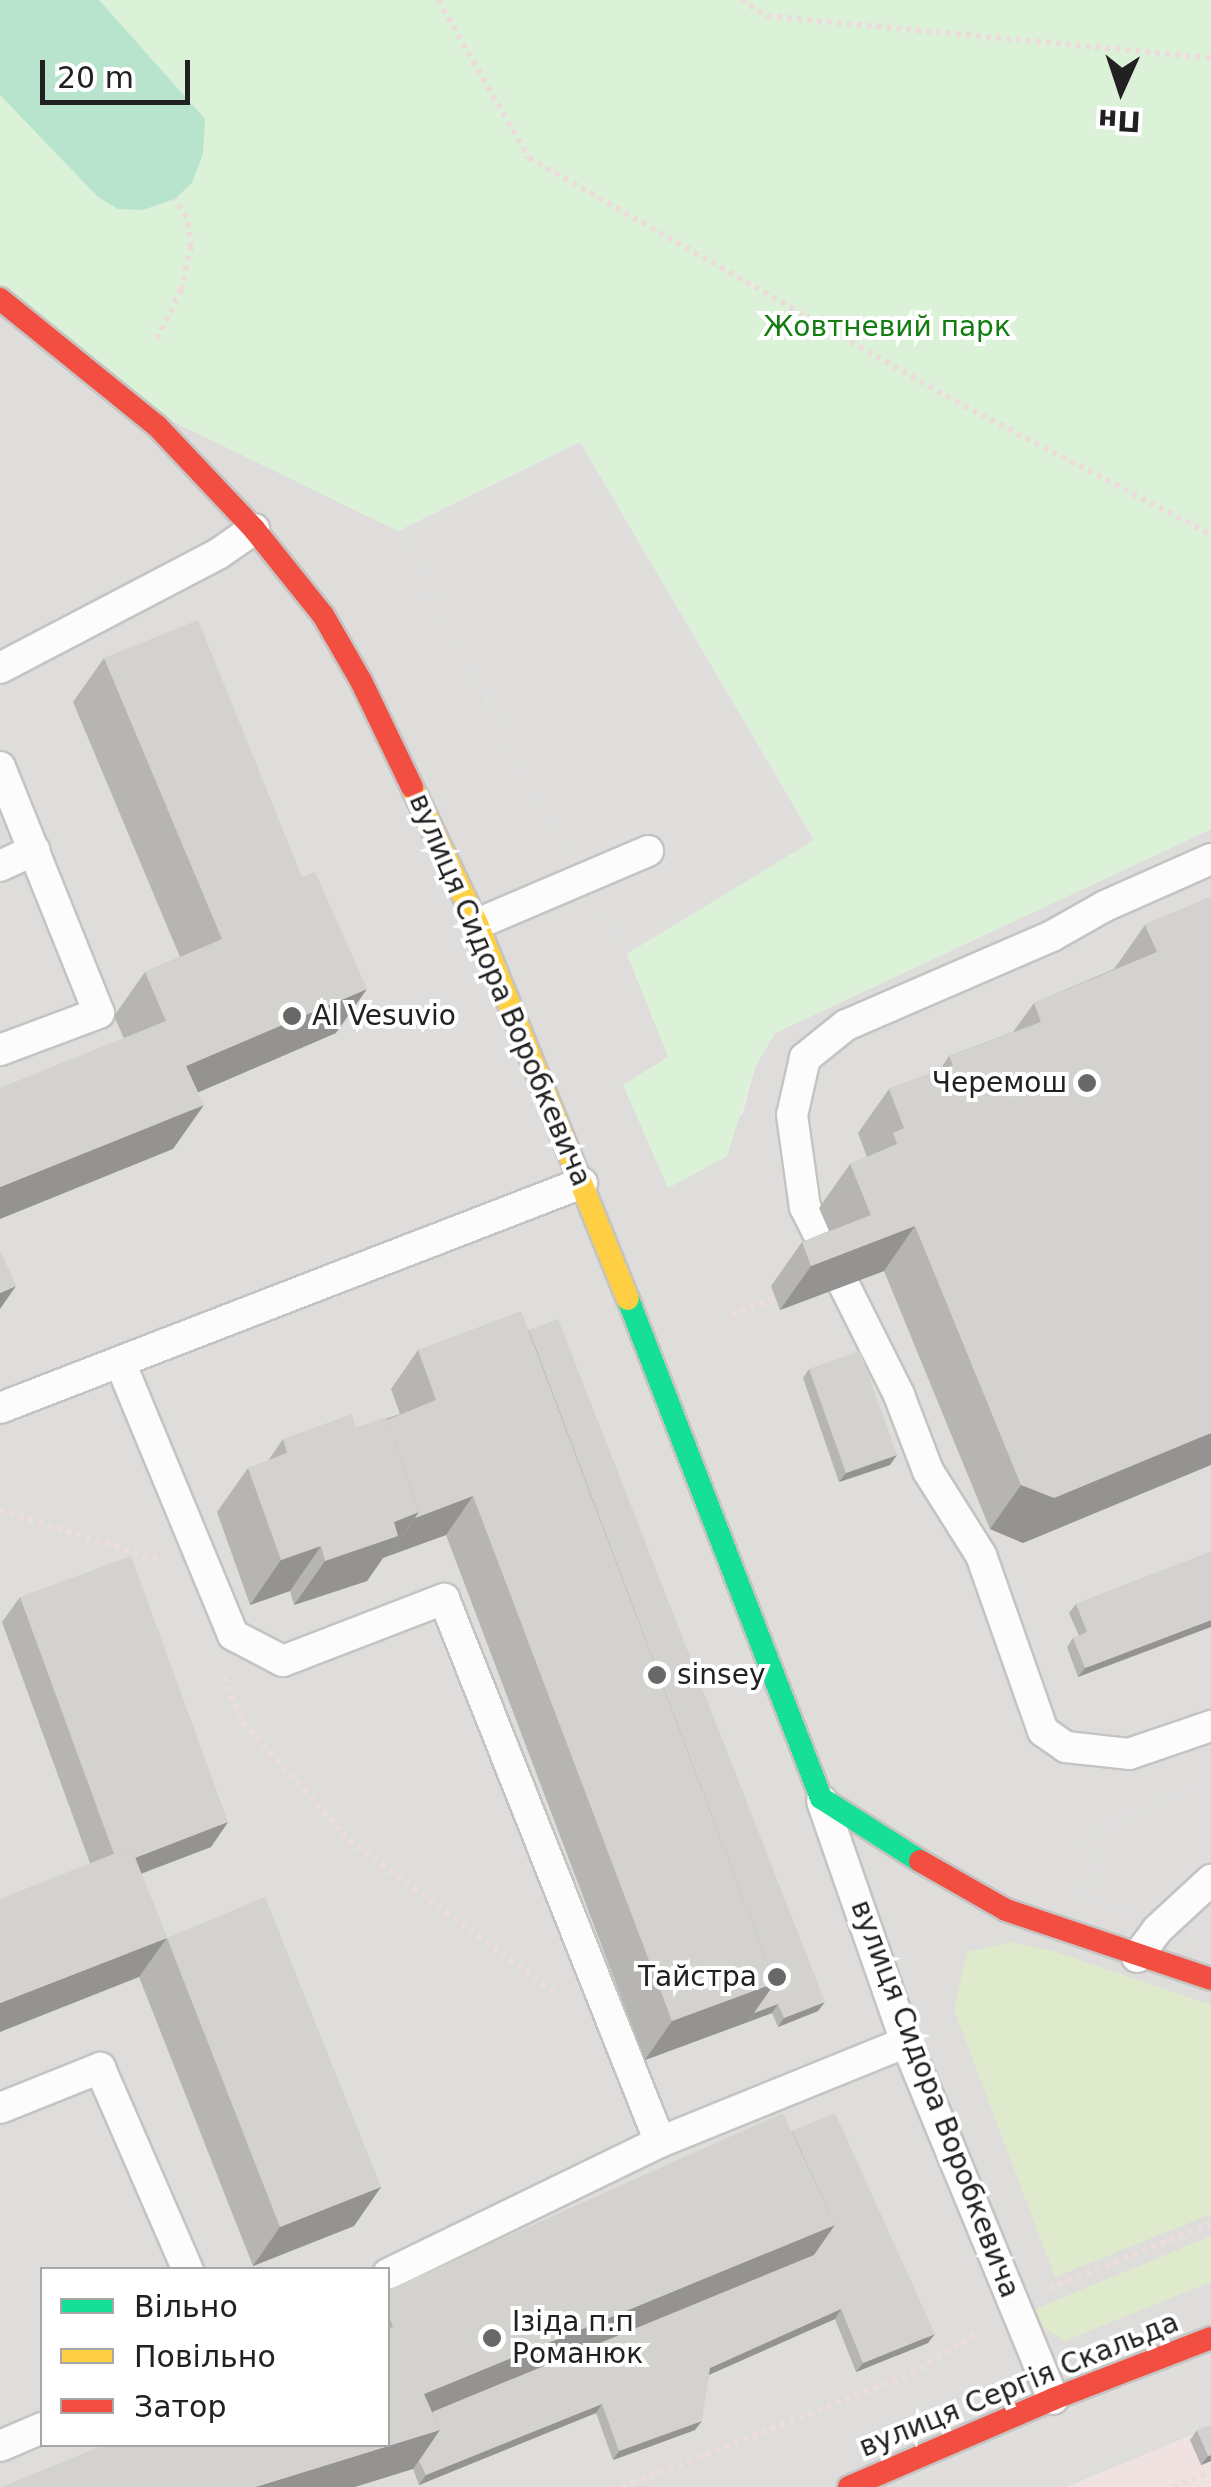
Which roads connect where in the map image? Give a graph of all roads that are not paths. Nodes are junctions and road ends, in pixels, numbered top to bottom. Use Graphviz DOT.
graph roads {
  1 [pos="0,299"];
  2 [pos="254,529"];
  3 [pos="0,668"];
  4 [pos="0,766"];
  5 [pos="34,850"];
  6 [pos="648,852"];
  7 [pos="1211,859"];
  8 [pos="0,866"];
  9 [pos="477,924"];
  10 [pos="0,1050"];
  11 [pos="582,1184"];
  12 [pos="120,1362"];
  13 [pos="0,1408"];
  14 [pos="1211,1726"];
  15 [pos="821,1798"];
  16 [pos="1211,1880"];
  17 [pos="1136,1957"];
  18 [pos="1211,1979"];
  19 [pos="906,2042"];
  20 [pos="0,2108"];
  21 [pos="660,2142"];
  22 [pos="187,2267"];
  23 [pos="390,2273"];
  24 [pos="1211,2338"];
  25 [pos="1053,2399"];
  26 [pos="40,2429"];
  27 [pos="0,2446"];
  28 [pos="849,2487"];
  1 -- 2 [label="street, вулиця Сидора Воробкевича"];
  2 -- 3 [label="lane"];
  2 -- 9 [label="street, вулиця Сидора Воробкевича"];
  4 -- 5 [label="lane"];
  5 -- 8 [label="lane"];
  5 -- 10 [label="lane"];
  6 -- 9 [label="lane"];
  7 -- 14 [label="lane"];
  9 -- 11 [label="street, вулиця Сидора Воробкевича"];
  11 -- 12 [label="lane"];
  11 -- 15 [label="street, вулиця Сидора Воробкевича"];
  12 -- 13 [label="lane"];
  12 -- 21 [label="lane"];
  15 -- 17 [label="street"];
  15 -- 19 [label="lane, вулиця Сидора Воробкевича"];
  16 -- 17 [label="lane"];
  17 -- 18 [label="street"];
  19 -- 21 [label="lane"];
  19 -- 25 [label="lane, вулиця Сидора Воробкевича"];
  20 -- 22 [label="lane"];
  21 -- 23 [label="lane"];
  24 -- 25 [label="street, вулиця Сергія Скальда"];
  25 -- 28 [label="street, вулиця Сергія Скальда"];
  26 -- 27 [label="lane"];
}
